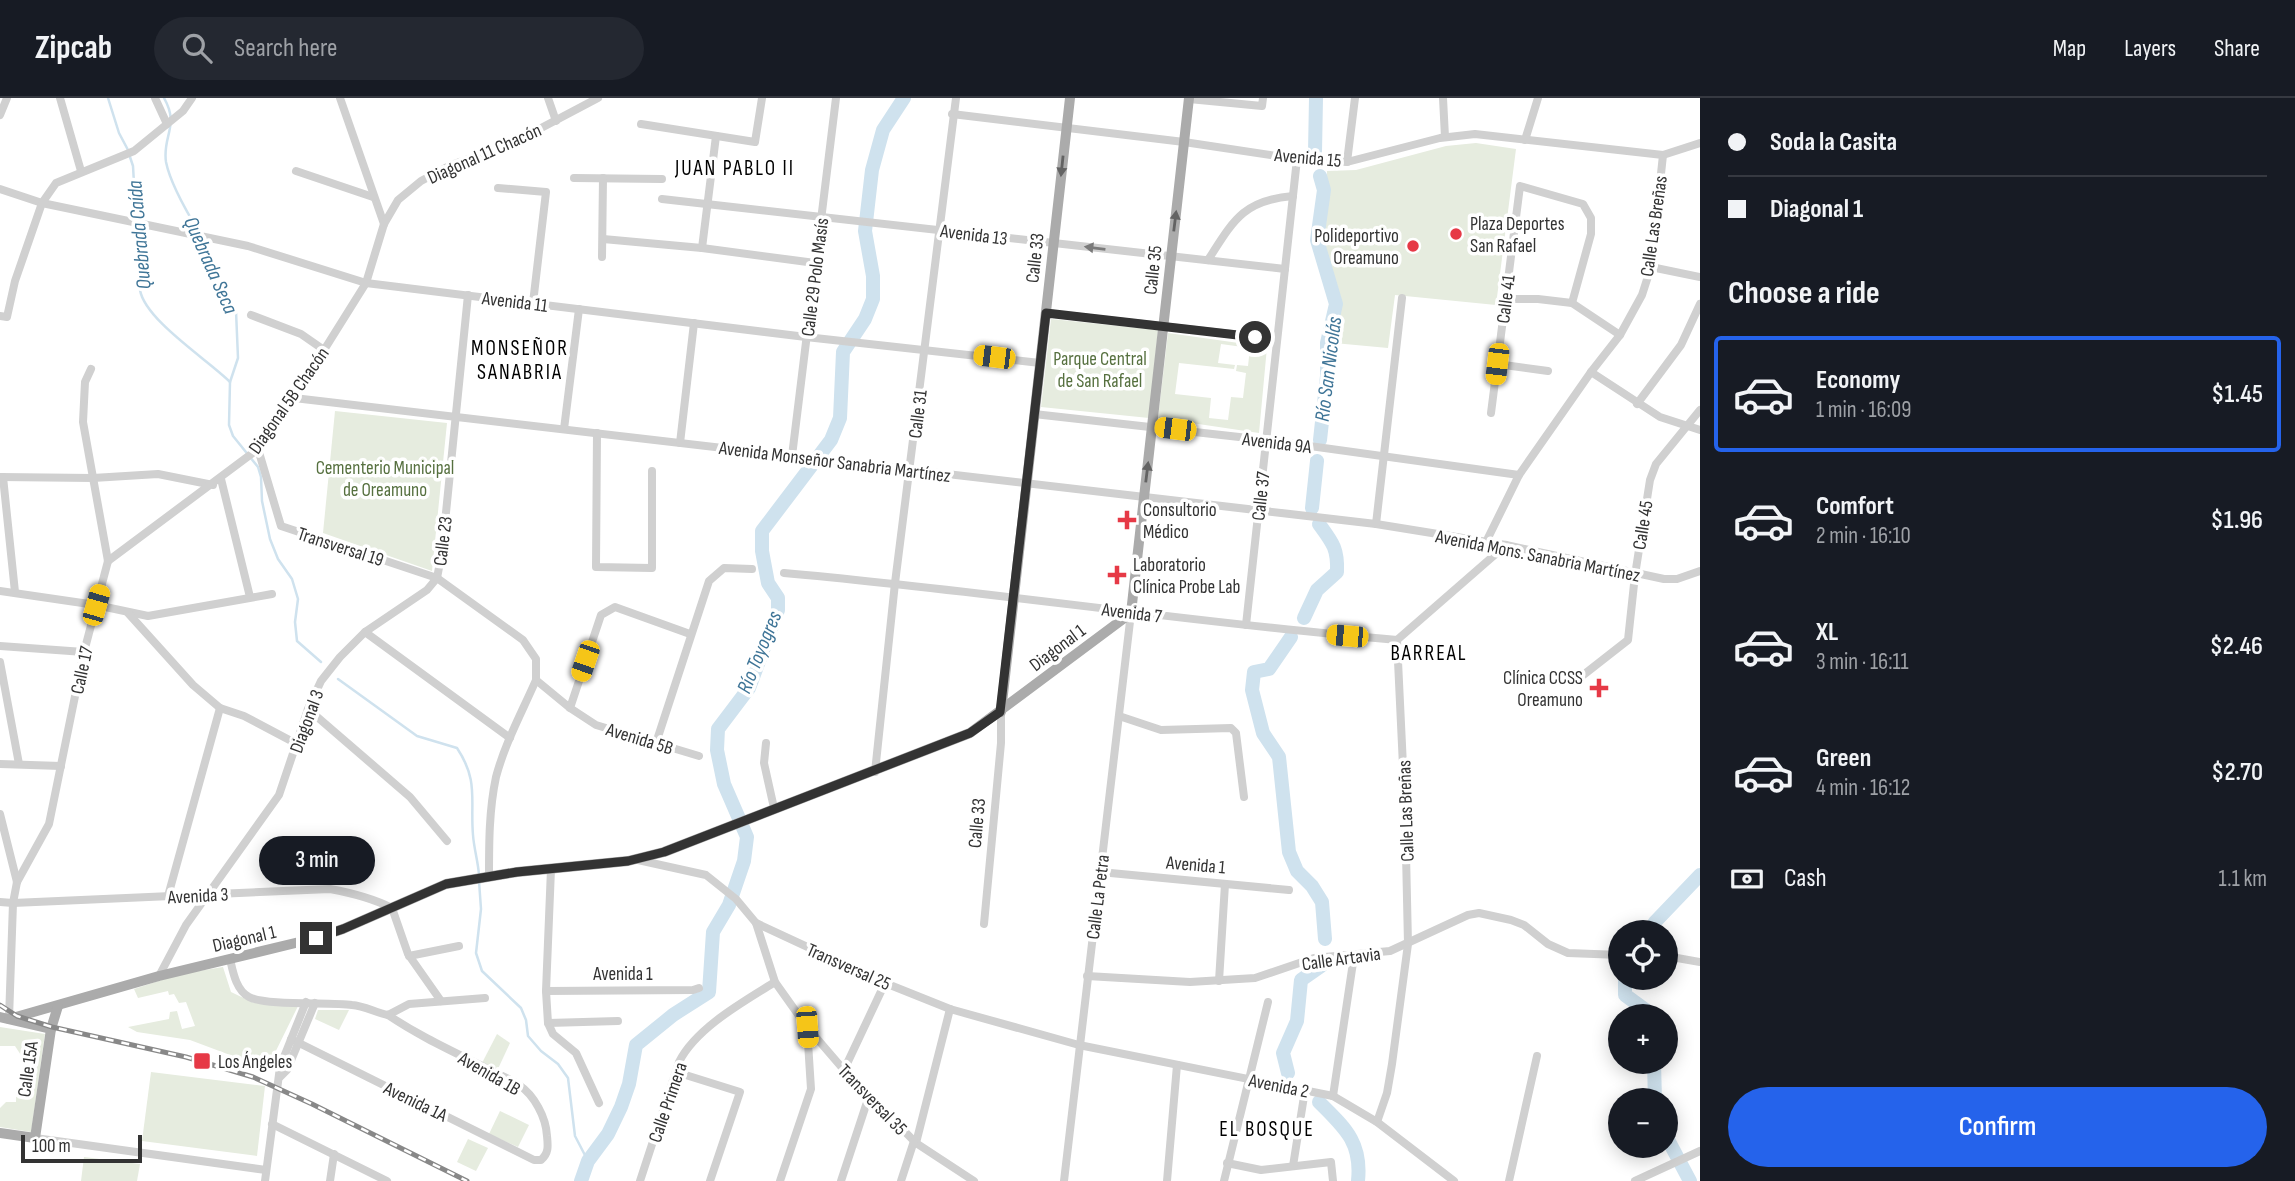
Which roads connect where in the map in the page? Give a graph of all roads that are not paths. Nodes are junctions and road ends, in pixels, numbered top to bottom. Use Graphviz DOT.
graph roads {
  1 [pos="7,98"];
  2 [pos="60,98"];
  3 [pos="155,98"];
  4 [pos="191,98"];
  5 [pos="340,98"];
  6 [pos="548,98"];
  7 [pos="598,98"];
  8 [pos="762,98"];
  9 [pos="836,98"];
  10 [pos="956,98"];
  11 [pos="1070,98"];
  12 [pos="1355,98"];
  13 [pos="1444,98"];
  14 [pos="1538,98"];
  15 [pos="1189,99"];
  16 [pos="1262,102"];
  17 [pos="953,114"];
  18 [pos="0,115"];
  19 [pos="556,121"];
  20 [pos="167,124"];
  21 [pos="641,124"];
  22 [pos="1066,128"];
  23 [pos="716,136"];
  24 [pos="1445,136"];
  25 [pos="1525,140"];
  26 [pos="1184,142"];
  27 [pos="1700,143"];
  28 [pos="1662,155"];
  29 [pos="1297,159"];
  30 [pos="1347,162"];
  31 [pos="81,171"];
  32 [pos="296,171"];
  33 [pos="574,178"];
  34 [pos="603,178"];
  35 [pos="662,179"];
  36 [pos="499,188"];
  37 [pos="0,189"];
  38 [pos="1293,196"];
  39 [pos="373,197"];
  40 [pos="662,199"];
  41 [pos="42,203"];
  42 [pos="708,203"];
  43 [pos="821,216"];
  44 [pos="384,224"];
  45 [pos="938,230"];
  46 [pos="603,239"];
  47 [pos="1054,243"];
  48 [pos="702,248"];
  49 [pos="1171,256"];
  50 [pos="602,257"];
  51 [pos="1208,260"];
  52 [pos="815,263"];
  53 [pos="1651,267"];
  54 [pos="1285,269"];
  55 [pos="1700,276"];
  56 [pos="366,283"];
  57 [pos="468,295"];
  58 [pos="1402,298"];
  59 [pos="1505,299"];
  60 [pos="533,303"];
  61 [pos="1572,303"];
  62 [pos="1700,304"];
  63 [pos="579,309"];
  64 [pos="1046,313"];
  65 [pos="251,315"];
  66 [pos="4,317"];
  67 [pos="694,323"];
  68 [pos="1163,326"];
  69 [pos="1619,335"];
  70 [pos="806,337"];
  71 [pos="1278,339"];
  72 [pos="926,349"];
  73 [pos="324,350"];
  74 [pos="1040,363"];
  75 [pos="1497,364"];
  76 [pos="91,369"];
  77 [pos="1548,371"];
  78 [pos="1591,372"];
  79 [pos="294,398"];
  80 [pos="1637,404"];
  81 [pos="1700,410"];
  82 [pos="1491,413"];
  83 [pos="1034,414"];
  84 [pos="455,416"];
  85 [pos="1688,426"];
  86 [pos="1153,427"];
  87 [pos="564,429"];
  88 [pos="1700,430"];
  89 [pos="597,433"];
  90 [pos="1266,440"];
  91 [pos="680,443"];
  92 [pos="258,449"];
  93 [pos="792,456"];
  94 [pos="1384,456"];
  95 [pos="910,470"];
  96 [pos="652,471"];
  97 [pos="1519,475"];
  98 [pos="2,477"];
  99 [pos="93,478"];
  100 [pos="221,479"];
  101 [pos="1026,483"];
  102 [pos="213,485"];
  103 [pos="1144,497"];
  104 [pos="1259,511"];
  105 [pos="1376,524"];
  106 [pos="1486,542"];
  107 [pos="1506,545"];
  108 [pos="108,561"];
  109 [pos="752,569"];
  110 [pos="1700,571"];
  111 [pos="784,573"];
  112 [pos="1635,575"];
  113 [pos="437,578"];
  114 [pos="895,583"];
  115 [pos="0,591"];
  116 [pos="15,592"];
  117 [pos="272,594"];
  118 [pos="250,597"];
  119 [pos="1014,598"];
  120 [pos="96,605"];
  121 [pos="1131,612"];
  122 [pos="128,613"];
  123 [pos="1246,625"];
  124 [pos="365,632"];
  125 [pos="690,635"];
  126 [pos="1397,640"];
  127 [pos="0,646"];
  128 [pos="84,652"];
  129 [pos="0,662"];
  130 [pos="1582,676"];
  131 [pos="536,680"];
  132 [pos="220,708"];
  133 [pos="570,708"];
  134 [pos="308,709"];
  135 [pos="1000,712"];
  136 [pos="1119,716"];
  137 [pos="510,738"];
  138 [pos="656,743"];
  139 [pos="766,743"];
  140 [pos="297,744"];
  141 [pos="699,756"];
  142 [pos="0,764"];
  143 [pos="19,764"];
  144 [pos="61,766"];
  145 [pos="875,772"];
  146 [pos="1244,797"];
  147 [pos="774,808"];
  148 [pos="0,814"];
  149 [pos="447,841"];
  150 [pos="635,860"];
  151 [pos="12,862"];
  152 [pos="27,864"];
  153 [pos="551,869"];
  154 [pos="1100,872"];
  155 [pos="487,876"];
  156 [pos="17,883"];
  157 [pos="1225,884"];
  158 [pos="1289,890"];
  159 [pos="208,894"];
  160 [pos="168,896"];
  161 [pos="0,902"];
  162 [pos="13,903"];
  163 [pos="392,908"];
  164 [pos="756,923"];
  165 [pos="984,924"];
  166 [pos="1408,944"];
  167 [pos="459,946"];
  168 [pos="1608,955"];
  169 [pos="409,956"];
  170 [pos="1354,956"];
  171 [pos="1678,958"];
  172 [pos="230,959"];
  173 [pos="1700,962"];
  174 [pos="159,976"];
  175 [pos="1087,976"];
  176 [pos="1219,981"];
  177 [pos="775,982"];
  178 [pos="885,983"];
  179 [pos="699,988"];
  180 [pos="547,991"];
  181 [pos="485,998"];
  182 [pos="441,1001"];
  183 [pos="311,1002"];
  184 [pos="1268,1002"];
  185 [pos="58,1006"];
  186 [pos="950,1009"];
  187 [pos="388,1015"];
  188 [pos="4,1018"];
  189 [pos="618,1021"];
  190 [pos="548,1023"];
  191 [pos="807,1027"];
  192 [pos="51,1029"];
  193 [pos="295,1041"];
  194 [pos="1079,1045"];
  195 [pos="1537,1056"];
  196 [pos="1177,1065"];
  197 [pos="844,1070"];
  198 [pos="676,1072"];
  199 [pos="1247,1079"];
  200 [pos="1304,1090"];
  201 [pos="869,1096"];
  202 [pos="1333,1096"];
  203 [pos="599,1103"];
  204 [pos="1377,1122"];
  205 [pos="272,1124"];
  206 [pos="0,1133"];
  207 [pos="35,1138"];
  208 [pos="915,1142"];
  209 [pos="1700,1151"];
  210 [pos="334,1154"];
  211 [pos="541,1160"];
  212 [pos="1227,1163"];
  213 [pos="1293,1166"];
  214 [pos="266,1170"];
  215 [pos="265,1181"];
  216 [pos="330,1181"];
  217 [pos="387,1181"];
  218 [pos="640,1181"];
  219 [pos="710,1181"];
  220 [pos="780,1181"];
  221 [pos="841,1181"];
  222 [pos="901,1181"];
  223 [pos="974,1181"];
  224 [pos="1064,1181"];
  225 [pos="1167,1181"];
  226 [pos="1224,1181"];
  227 [pos="1332,1181"];
  228 [pos="1454,1181"];
  229 [pos="1509,1181"];
  230 [pos="1635,1181"];
  1 -- 18 [label="street"];
  2 -- 31 [label="street"];
  3 -- 20 [label="street"];
  4 -- 20 [label="street"];
  5 -- 39 [label="street"];
  6 -- 19 [label="street"];
  7 -- 19 [label="street, Diagonal 11 Chacón"];
  8 -- 23 [label="street"];
  9 -- 43 [label="street, Calle 29 Polo Masís"];
  10 -- 17 [label="street, Calle 31"];
  11 -- 22 [label="main road, Calle 33"];
  12 -- 30 [label="street"];
  13 -- 24 [label="street"];
  14 -- 25 [label="street"];
  15 -- 16 [label="street"];
  15 -- 26 [label="main road, Calle 35"];
  17 -- 22 [label="street, Avenida 15"];
  17 -- 45 [label="street, Calle 31"];
  19 -- 44 [label="street, Diagonal 11 Chacón"];
  20 -- 31 [label="street"];
  21 -- 23 [label="street"];
  22 -- 26 [label="street, Avenida 15"];
  22 -- 47 [label="main road, Calle 33, one-way"];
  23 -- 42 [label="street"];
  24 -- 25 [label="street, Avenida 15"];
  24 -- 30 [label="street, Avenida 15"];
  25 -- 28 [label="street, Avenida 15"];
  26 -- 29 [label="street, Avenida 15"];
  49 -- 26 [label="main road, Calle 35, one-way"];
  27 -- 28 [label="street, Calle Las Breñas"];
  28 -- 53 [label="street, Calle Las Breñas"];
  29 -- 30 [label="street, Avenida 15"];
  29 -- 38 [label="street, Calle 37"];
  31 -- 41 [label="street"];
  32 -- 39 [label="street"];
  33 -- 34 [label="street"];
  34 -- 35 [label="street"];
  34 -- 46 [label="street"];
  36 -- 60 [label="street"];
  37 -- 41 [label="street, Avenida 11"];
  38 -- 51 [label="street"];
  38 -- 54 [label="street, Calle 37"];
  39 -- 44 [label="street"];
  40 -- 42 [label="street, Avenida 13"];
  41 -- 56 [label="street, Avenida 11"];
  41 -- 66 [label="street"];
  42 -- 43 [label="street, Avenida 13"];
  42 -- 48 [label="street"];
  43 -- 45 [label="street, Avenida 13"];
  43 -- 52 [label="street, Calle 29 Polo Masís"];
  44 -- 56 [label="street, Diagonal 5B Chacón"];
  45 -- 47 [label="street, Avenida 13"];
  45 -- 72 [label="street, Calle 31"];
  46 -- 48 [label="street"];
  46 -- 50 [label="street"];
  49 -- 47 [label="street, Avenida 13, one-way"];
  47 -- 64 [label="main road, Calle 33"];
  48 -- 52 [label="street"];
  49 -- 51 [label="street, Avenida 13"];
  49 -- 68 [label="main road, Calle 35"];
  51 -- 54 [label="street, Avenida 13"];
  52 -- 70 [label="street, Calle 29 Polo Masís"];
  53 -- 55 [label="street"];
  53 -- 69 [label="street, Calle Las Breñas"];
  54 -- 71 [label="street, Calle 37"];
  56 -- 57 [label="street, Avenida 11"];
  56 -- 73 [label="street, Diagonal 5B Chacón"];
  57 -- 60 [label="street, Avenida 11"];
  57 -- 84 [label="street, Calle 23"];
  58 -- 94 [label="street"];
  59 -- 61 [label="street"];
  59 -- 61 [label="street, Calle 41"];
  59 -- 75 [label="street, Calle 41"];
  60 -- 63 [label="street, Avenida 11"];
  61 -- 69 [label="street"];
  62 -- 80 [label="street"];
  63 -- 67 [label="street, Avenida 11"];
  63 -- 87 [label="street"];
  64 -- 68 [label="street"];
  64 -- 74 [label="main road, Calle 33"];
  65 -- 73 [label="street"];
  67 -- 70 [label="street, Avenida 11"];
  67 -- 91 [label="street"];
  68 -- 71 [label="street"];
  68 -- 86 [label="main road, Calle 35"];
  69 -- 78 [label="street, Calle Las Breñas"];
  70 -- 72 [label="street, Avenida 11"];
  70 -- 93 [label="street, Calle 29 Polo Masís"];
  71 -- 90 [label="street, Calle 37"];
  72 -- 74 [label="street, Avenida 11"];
  72 -- 95 [label="street, Calle 31"];
  73 -- 79 [label="street, Diagonal 5B Chacón"];
  74 -- 83 [label="main road, Calle 33"];
  75 -- 77 [label="street"];
  75 -- 82 [label="street, Calle 41"];
  76 -- 99 [label="street, Calle 17"];
  78 -- 80 [label="street"];
  78 -- 97 [label="street, Calle Las Breñas"];
  79 -- 84 [label="street, Avenida Monseñor Sanabria Martínez"];
  79 -- 92 [label="street, Diagonal 5B Chacón"];
  80 -- 85 [label="street"];
  81 -- 85 [label="street, Calle 45"];
  83 -- 86 [label="street, Avenida 9A"];
  83 -- 101 [label="main road, Calle 33"];
  84 -- 87 [label="street, Avenida Monseñor Sanabria Martínez"];
  84 -- 113 [label="street, Calle 23"];
  85 -- 88 [label="street"];
  85 -- 112 [label="street, Calle 45"];
  86 -- 90 [label="street, Avenida 9A"];
  103 -- 86 [label="main road, Calle 35, one-way"];
  87 -- 89 [label="street, Avenida Monseñor Sanabria Martínez"];
  89 -- 91 [label="street, Avenida Monseñor Sanabria Martínez"];
  89 -- 96 [label="street"];
  90 -- 94 [label="street, Avenida 9A"];
  90 -- 104 [label="street, Calle 37"];
  91 -- 93 [label="street, Avenida Monseñor Sanabria Martínez"];
  92 -- 100 [label="street, Diagonal 5B Chacón"];
  92 -- 113 [label="street, Transversal 19"];
  93 -- 95 [label="street, Avenida Monseñor Sanabria Martínez"];
  94 -- 97 [label="street, Avenida 9A"];
  94 -- 105 [label="street"];
  95 -- 101 [label="street, Avenida Monseñor Sanabria Martínez"];
  95 -- 114 [label="street, Calle 31"];
  97 -- 106 [label="street, Calle Las Breñas"];
  98 -- 99 [label="street"];
  98 -- 116 [label="street"];
  99 -- 102 [label="street"];
  99 -- 108 [label="street, Calle 17"];
  100 -- 102 [label="street, Diagonal 5B Chacón"];
  100 -- 118 [label="street"];
  101 -- 103 [label="street, Avenida Monseñor Sanabria Martínez"];
  101 -- 119 [label="main road, Calle 33"];
  102 -- 108 [label="street, Diagonal 5B Chacón"];
  103 -- 104 [label="street, Avenida Monseñor Sanabria Martínez"];
  103 -- 121 [label="main road, Calle 35"];
  104 -- 105 [label="street, Avenida Monseñor Sanabria Martínez"];
  104 -- 123 [label="street, Calle 37"];
  105 -- 106 [label="street, Avenida Mons. Sanabria Martínez"];
  106 -- 107 [label="street, Avenida Mons. Sanabria Martínez"];
  107 -- 112 [label="street, Avenida Mons. Sanabria Martínez"];
  107 -- 126 [label="street"];
  108 -- 120 [label="street, Calle 17"];
  109 -- 125 [label="street"];
  110 -- 112 [label="street, Avenida Mons. Sanabria Martínez"];
  111 -- 114 [label="street, Avenida 7"];
  112 -- 130 [label="street, Calle 45"];
  113 -- 124 [label="street, Diagonal 3"];
  113 -- 131 [label="street"];
  114 -- 119 [label="street, Avenida 7"];
  114 -- 145 [label="street, Calle 31"];
  115 -- 116 [label="street"];
  116 -- 120 [label="street"];
  117 -- 118 [label="street"];
  118 -- 122 [label="street"];
  119 -- 121 [label="street, Avenida 7"];
  119 -- 135 [label="main road, Calle 33"];
  120 -- 122 [label="street"];
  120 -- 128 [label="street, Calle 17"];
  121 -- 123 [label="street, Avenida 7"];
  121 -- 135 [label="main road, Diagonal 1"];
  121 -- 136 [label="street, Calle La Petra"];
  122 -- 132 [label="street"];
  123 -- 126 [label="street, Avenida 7"];
  124 -- 134 [label="street, Diagonal 3"];
  124 -- 137 [label="street"];
  125 -- 133 [label="street"];
  125 -- 138 [label="street"];
  126 -- 166 [label="street, Calle Las Breñas"];
  127 -- 128 [label="street"];
  128 -- 144 [label="street, Calle 17"];
  129 -- 143 [label="street"];
  131 -- 133 [label="street, Avenida 5B"];
  131 -- 137 [label="street"];
  132 -- 140 [label="street"];
  132 -- 160 [label="street"];
  133 -- 138 [label="street, Avenida 5B"];
  134 -- 140 [label="street, Diagonal 3"];
  134 -- 149 [label="street"];
  135 -- 145 [label="main road, Diagonal 1"];
  135 -- 165 [label="street, Calle 33"];
  136 -- 146 [label="street"];
  136 -- 154 [label="street, Calle La Petra"];
  137 -- 155 [label="street"];
  138 -- 141 [label="street, Avenida 5B"];
  139 -- 147 [label="street"];
  140 -- 159 [label="street, Diagonal 3"];
  142 -- 143 [label="street"];
  143 -- 144 [label="street"];
  144 -- 152 [label="street, Calle 17"];
  145 -- 147 [label="main road, Diagonal 1"];
  147 -- 150 [label="main road, Diagonal 1"];
  148 -- 151 [label="street"];
  150 -- 153 [label="main road, Diagonal 1"];
  150 -- 164 [label="street, Transversal 25"];
  151 -- 152 [label="street"];
  151 -- 156 [label="street"];
  152 -- 156 [label="street, Calle 17"];
  153 -- 155 [label="main road, Diagonal 1"];
  153 -- 180 [label="street"];
  154 -- 157 [label="street, Avenida 1"];
  154 -- 175 [label="street, Calle La Petra"];
  155 -- 163 [label="main road, Diagonal 1"];
  156 -- 162 [label="street"];
  157 -- 158 [label="street, Avenida 1"];
  157 -- 176 [label="street"];
  159 -- 160 [label="street, Avenida 3"];
  159 -- 163 [label="street, Avenida 3"];
  159 -- 174 [label="street, Diagonal 3"];
  160 -- 162 [label="street, Avenida 3"];
  161 -- 162 [label="street, Avenida 3"];
  162 -- 188 [label="street"];
  163 -- 169 [label="street"];
  163 -- 172 [label="main road, Diagonal 1"];
  164 -- 177 [label="street, Transversal 35"];
  164 -- 178 [label="street, Transversal 25"];
  166 -- 168 [label="street, Calle Artavia"];
  166 -- 170 [label="street, Calle Artavia"];
  166 -- 204 [label="street, Calle Las Breñas"];
  167 -- 169 [label="street"];
  169 -- 182 [label="street"];
  170 -- 176 [label="street, Calle Artavia"];
  170 -- 202 [label="street"];
  171 -- 173 [label="street"];
  172 -- 174 [label="main road, Diagonal 1"];
  172 -- 183 [label="street, Avenida 1B"];
  174 -- 185 [label="main road, Diagonal 1"];
  175 -- 176 [label="street, Calle Artavia"];
  175 -- 194 [label="street, Calle La Petra"];
  177 -- 191 [label="street, Transversal 35"];
  177 -- 198 [label="street, Calle Primera"];
  178 -- 186 [label="street, Transversal 25"];
  178 -- 197 [label="street"];
  179 -- 180 [label="street, Avenida 1"];
  180 -- 190 [label="street"];
  181 -- 182 [label="street"];
  182 -- 187 [label="street"];
  183 -- 187 [label="street, Avenida 1B"];
  183 -- 193 [label="street"];
  184 -- 199 [label="street"];
  185 -- 188 [label="main road, Diagonal 1"];
  185 -- 192 [label="main road, Calle 15A"];
  186 -- 194 [label="street, Transversal 25"];
  186 -- 208 [label="street"];
  187 -- 211 [label="street, Avenida 1B"];
  188 -- 192 [label="main road"];
  189 -- 190 [label="street"];
  190 -- 203 [label="street"];
  191 -- 197 [label="street, Transversal 35"];
  191 -- 220 [label="street"];
  192 -- 207 [label="main road, Calle 15A"];
  193 -- 205 [label="street"];
  193 -- 211 [label="street, Avenida 1A"];
  194 -- 196 [label="street, Avenida 2"];
  194 -- 224 [label="street, Calle La Petra"];
  195 -- 229 [label="street"];
  196 -- 199 [label="street, Avenida 2"];
  196 -- 225 [label="street"];
  197 -- 201 [label="street, Transversal 35"];
  198 -- 218 [label="street, Calle Primera"];
  198 -- 219 [label="street"];
  199 -- 200 [label="street, Avenida 2"];
  199 -- 212 [label="street"];
  200 -- 202 [label="street, Avenida 2"];
  200 -- 213 [label="street"];
  201 -- 208 [label="street, Transversal 35"];
  201 -- 221 [label="street"];
  202 -- 204 [label="street, Avenida 2"];
  204 -- 228 [label="street, Avenida 2"];
  205 -- 210 [label="street"];
  205 -- 214 [label="street"];
  206 -- 207 [label="main road"];
  207 -- 214 [label="street"];
  208 -- 222 [label="street"];
  208 -- 223 [label="street, Transversal 35"];
  209 -- 230 [label="street"];
  210 -- 216 [label="street"];
  210 -- 217 [label="street"];
  212 -- 213 [label="street"];
  212 -- 226 [label="street"];
  213 -- 227 [label="street"];
  214 -- 215 [label="street"];
}
